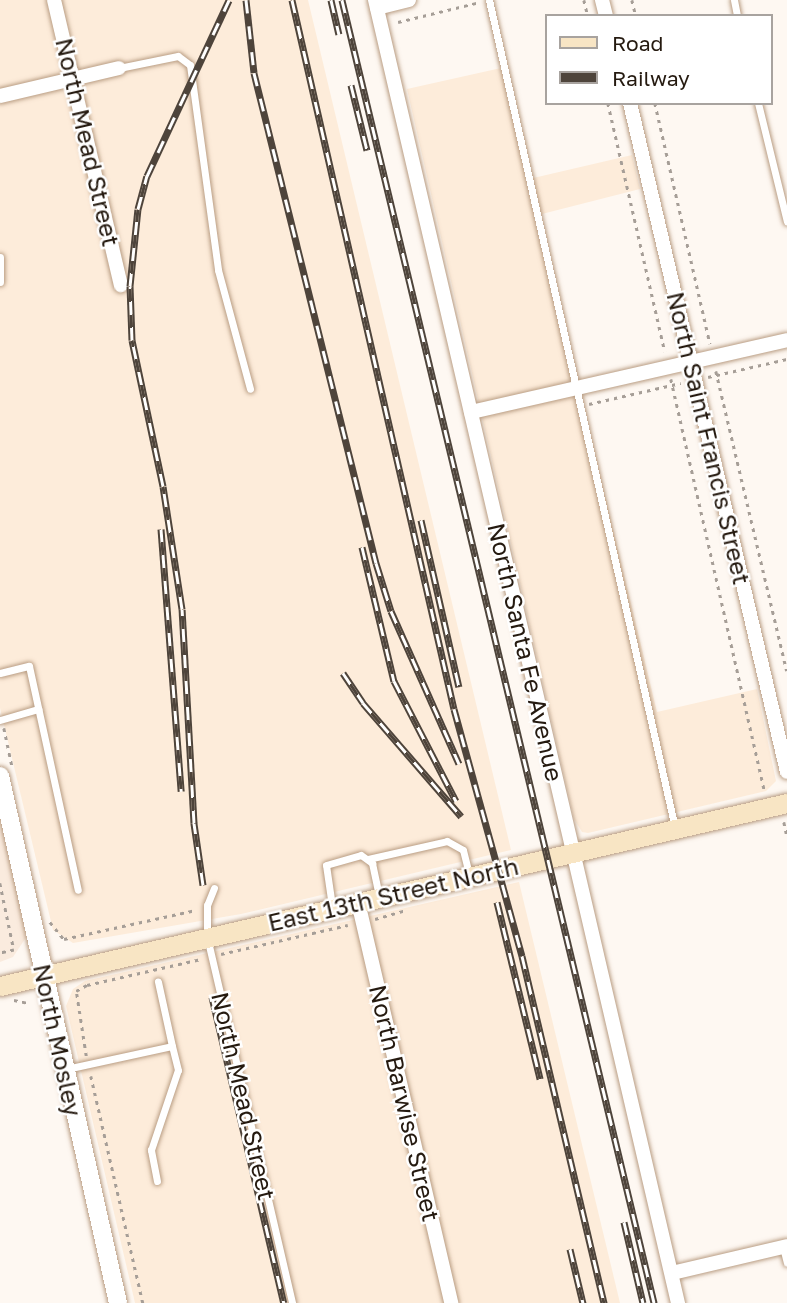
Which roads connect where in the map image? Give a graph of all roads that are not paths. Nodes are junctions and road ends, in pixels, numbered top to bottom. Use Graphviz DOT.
graph roads {
  1 [pos="54,0"];
  2 [pos="409,0"];
  3 [pos="489,0"];
  4 [pos="376,4"];
  5 [pos="119,68"];
  6 [pos="74,78"];
  7 [pos="0,96"];
  8 [pos="630,105"];
  9 [pos="758,105"];
  10 [pos="787,222"];
  11 [pos="0,257"];
  12 [pos="0,282"];
  13 [pos="121,285"];
  14 [pos="787,340"];
  15 [pos="691,362"];
  16 [pos="576,388"];
  17 [pos="250,389"];
  18 [pos="471,412"];
  19 [pos="0,674"];
  20 [pos="38,709"];
  21 [pos="0,720"];
  22 [pos="787,772"];
  23 [pos="0,776"];
  24 [pos="787,803"];
  25 [pos="676,829"];
  26 [pos="573,852"];
  27 [pos="368,859"];
  28 [pos="470,877"];
  29 [pos="214,888"];
  30 [pos="78,890"];
  31 [pos="379,898"];
  32 [pos="358,902"];
  33 [pos="332,908"];
  34 [pos="207,937"];
  35 [pos="44,976"];
  36 [pos="158,982"];
  37 [pos="0,986"];
  38 [pos="172,1046"];
  39 [pos="65,1070"];
  40 [pos="157,1181"];
  41 [pos="785,1246"];
  42 [pos="787,1263"];
  43 [pos="672,1273"];
  44 [pos="118,1303"];
  45 [pos="292,1303"];
  46 [pos="452,1303"];
  47 [pos="678,1303"];
  1 -- 6 [label="street, North Mead Street"];
  2 -- 4 [label="street"];
  3 -- 16 [label="lane"];
  4 -- 18 [label="street, North Santa Fe Avenue"];
  5 -- 6 [label="street"];
  5 -- 17 [label="lane"];
  6 -- 7 [label="street"];
  6 -- 13 [label="street, North Mead Street"];
  8 -- 15 [label="street, North Saint Francis Street"];
  9 -- 10 [label="lane"];
  11 -- 12 [label="lane"];
  14 -- 15 [label="street"];
  15 -- 16 [label="street"];
  15 -- 22 [label="street, North Saint Francis Street"];
  16 -- 18 [label="street"];
  16 -- 25 [label="lane"];
  18 -- 26 [label="street, North Santa Fe Avenue"];
  19 -- 20 [label="lane"];
  20 -- 21 [label="lane"];
  20 -- 30 [label="lane"];
  23 -- 35 [label="street, North Mosley"];
  24 -- 25 [label="main road, East 13th Street North"];
  25 -- 26 [label="main road, East 13th Street North"];
  26 -- 28 [label="main road, East 13th Street North"];
  26 -- 43 [label="street, North Santa Fe Avenue"];
  27 -- 28 [label="lane"];
  27 -- 31 [label="lane"];
  27 -- 33 [label="lane"];
  28 -- 31 [label="main road, East 13th Street North"];
  29 -- 34 [label="lane, North Mead Street"];
  31 -- 32 [label="main road, East 13th Street North"];
  32 -- 33 [label="main road, East 13th Street North"];
  32 -- 46 [label="street, North Barwise Street"];
  33 -- 34 [label="main road, East 13th Street North"];
  34 -- 35 [label="main road, East 13th Street North"];
  34 -- 45 [label="lane, North Mead Street"];
  35 -- 37 [label="main road, East 13th Street North"];
  35 -- 39 [label="street, North Mosley"];
  36 -- 38 [label="lane"];
  38 -- 39 [label="lane"];
  38 -- 40 [label="lane"];
  39 -- 44 [label="street, North Mosley"];
  41 -- 42 [label="lane"];
  41 -- 43 [label="street"];
  43 -- 47 [label="street, North Santa Fe Avenue"];
}
